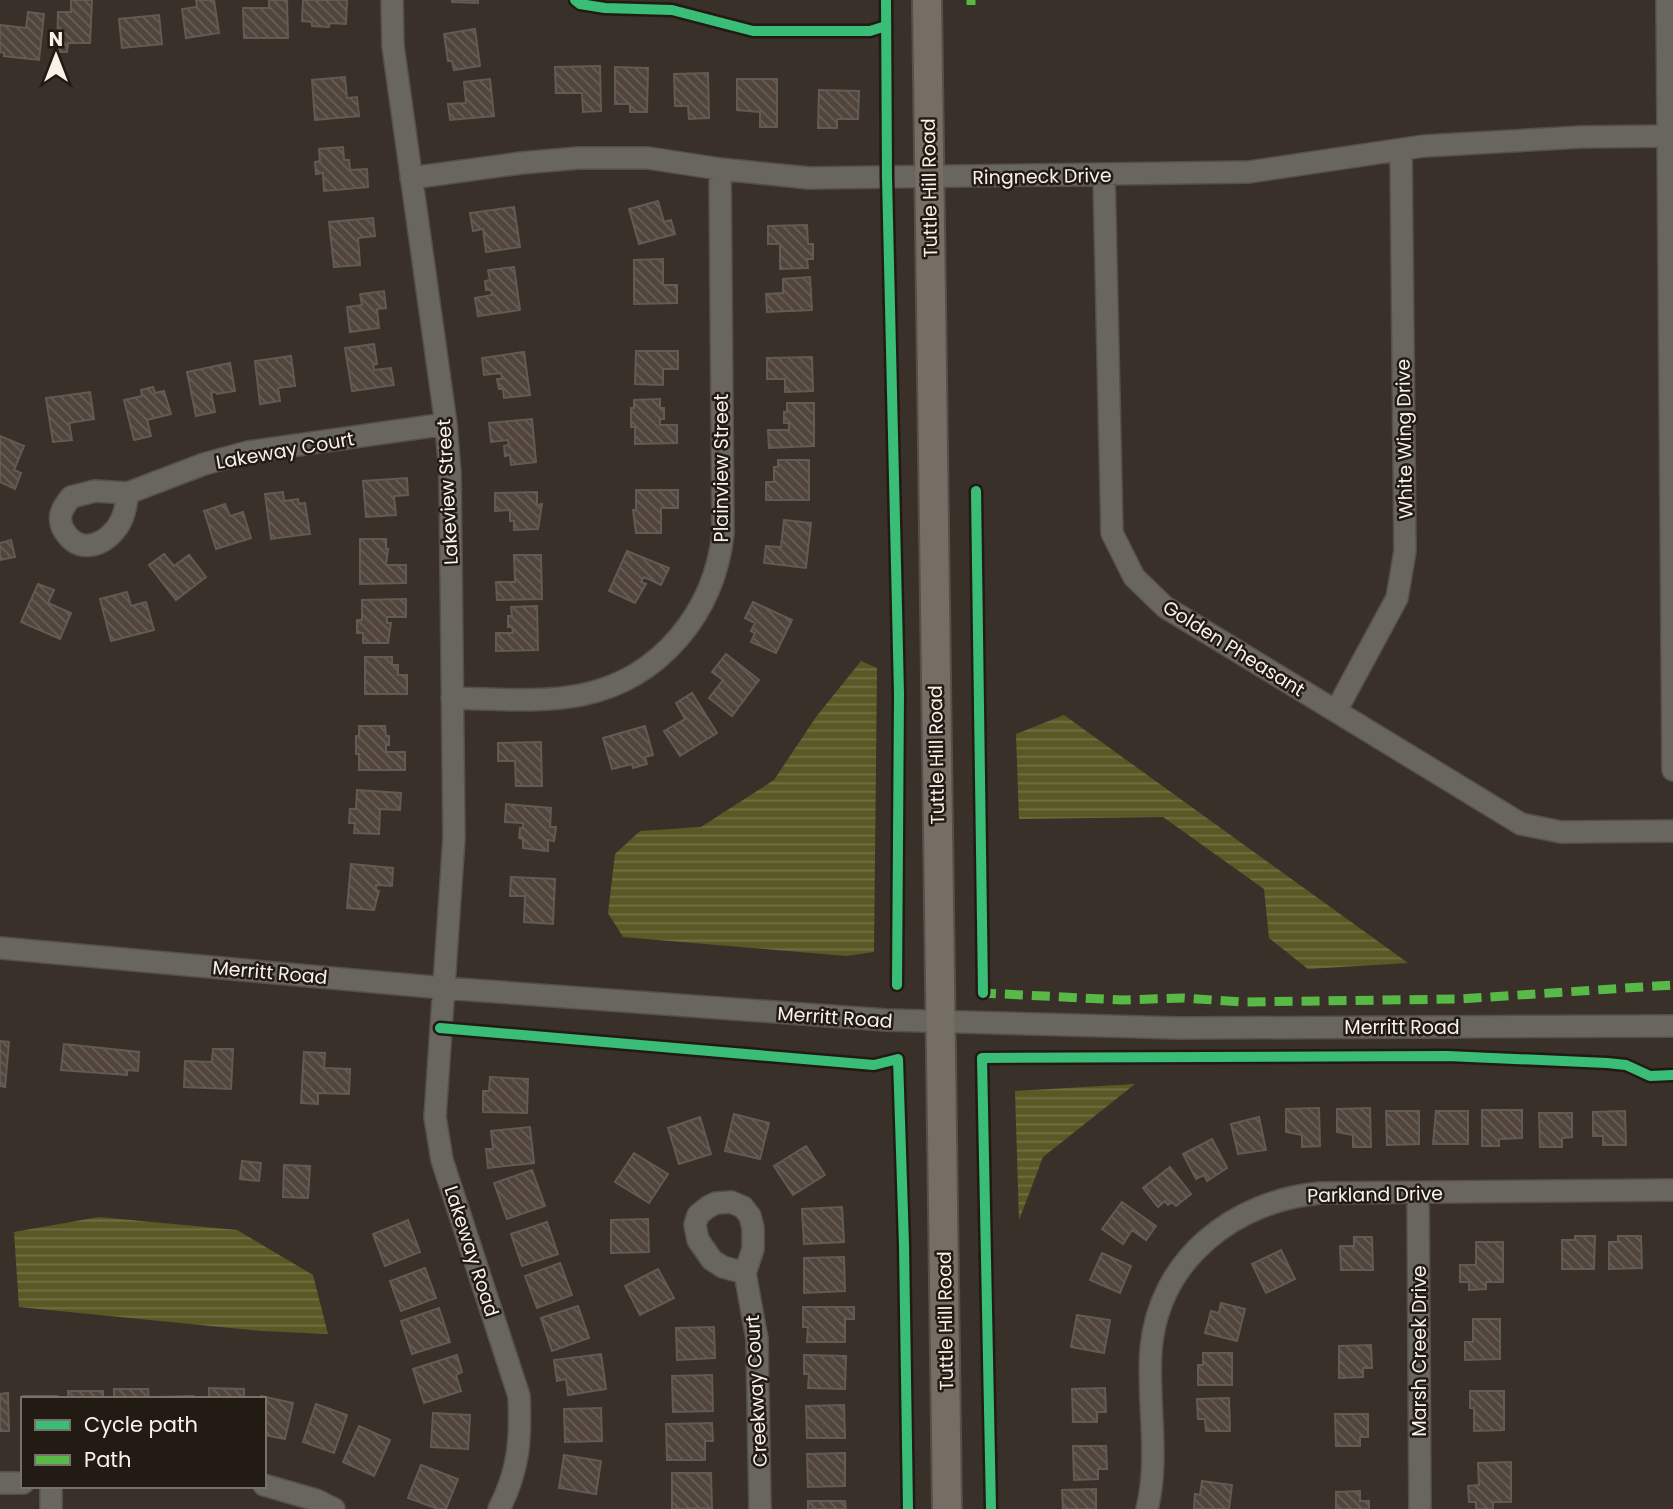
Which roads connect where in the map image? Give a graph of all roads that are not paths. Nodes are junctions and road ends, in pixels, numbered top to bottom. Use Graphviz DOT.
graph roads {
  1 [pos="392,0"];
  2 [pos="927,0"];
  3 [pos="1667,0"];
  4 [pos="1670,136"];
  5 [pos="1401,150"];
  6 [pos="720,169"];
  7 [pos="1104,175"];
  8 [pos="411,178"];
  9 [pos="929,178"];
  10 [pos="446,424"];
  11 [pos="128,493"];
  12 [pos="452,698"];
  13 [pos="1336,711"];
  14 [pos="1673,771"];
  15 [pos="1673,831"];
  16 [pos="0,948"];
  17 [pos="443,988"];
  18 [pos="939,1022"];
  19 [pos="1673,1026"];
  20 [pos="1673,1190"];
  21 [pos="1418,1193"];
  22 [pos="745,1273"];
  23 [pos="0,1483"];
  24 [pos="21,1483"];
  25 [pos="266,1486"];
  26 [pos="51,1488"];
  27 [pos="51,1509"];
  28 [pos="334,1509"];
  29 [pos="499,1509"];
  30 [pos="761,1509"];
  31 [pos="947,1509"];
  32 [pos="1147,1509"];
  33 [pos="1420,1509"];
  1 -- 8 [label="street, Lakeview Street"];
  2 -- 9 [label="main road, Tuttle Hill Road"];
  3 -- 4 [label="street"];
  4 -- 5 [label="street, Ringneck Drive"];
  4 -- 14 [label="street"];
  5 -- 7 [label="street, Ringneck Drive"];
  5 -- 13 [label="street, White Wing Drive"];
  6 -- 8 [label="street, Ringneck Drive"];
  6 -- 9 [label="street, Ringneck Drive"];
  6 -- 12 [label="street, Plainview Street"];
  7 -- 9 [label="street, Ringneck Drive"];
  7 -- 13 [label="street, Golden Pheasant"];
  8 -- 10 [label="street, Lakeview Street"];
  9 -- 18 [label="main road, Tuttle Hill Road"];
  10 -- 11 [label="street, Lakeway Court"];
  10 -- 12 [label="street, Lakeview Street"];
  12 -- 17 [label="street, Lakeview Street"];
  13 -- 15 [label="street, Golden Pheasant"];
  16 -- 17 [label="street, Merritt Road"];
  17 -- 18 [label="street, Merritt Road"];
  17 -- 29 [label="street, Lakeway Road"];
  18 -- 19 [label="street, Merritt Road"];
  18 -- 31 [label="main road, Tuttle Hill Road"];
  20 -- 21 [label="street, Parkland Drive"];
  21 -- 32 [label="street, Parkland Drive"];
  21 -- 33 [label="street, Marsh Creek Drive"];
  22 -- 30 [label="street, Creekway Court"];
  23 -- 24 [label="street"];
  25 -- 28 [label="street"];
  26 -- 27 [label="street"];
}
